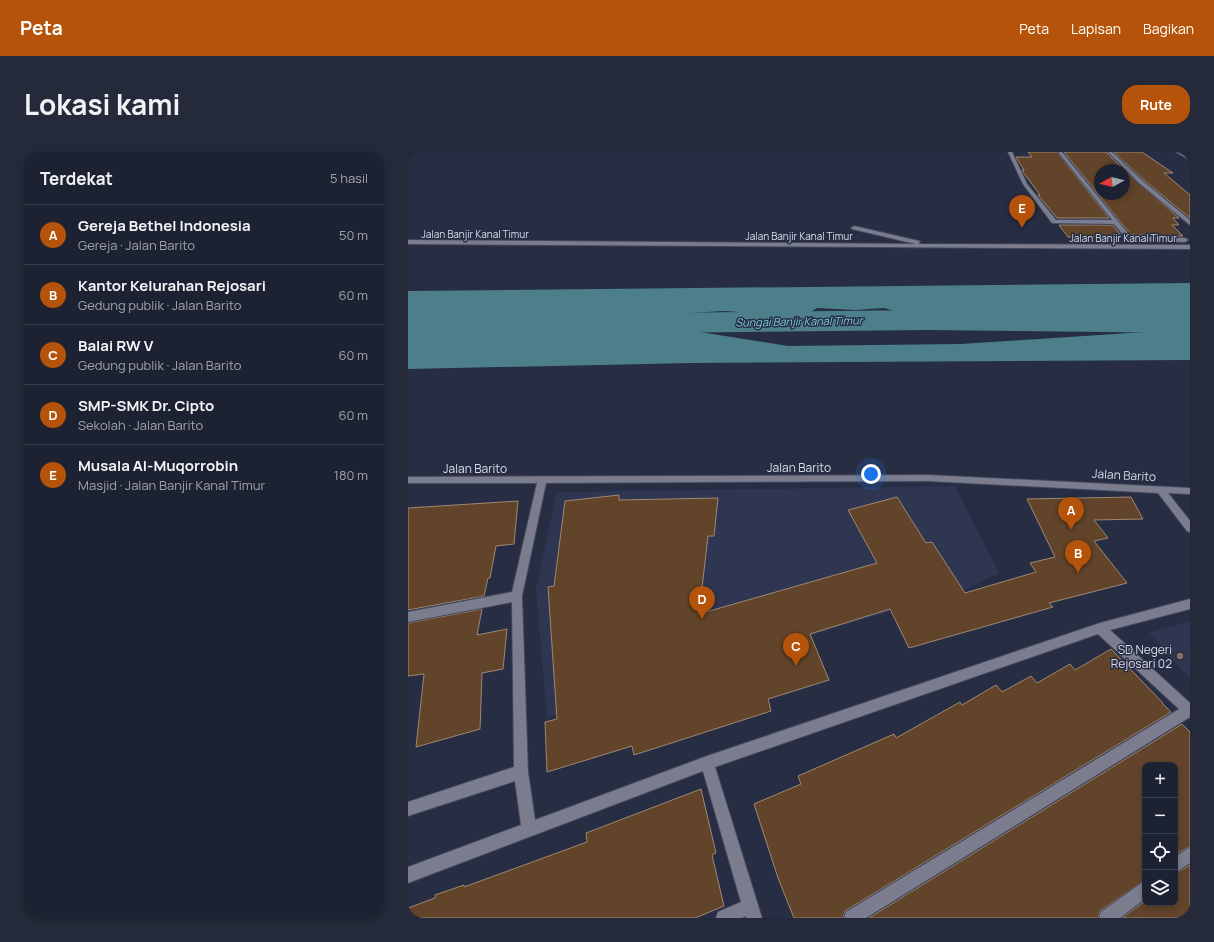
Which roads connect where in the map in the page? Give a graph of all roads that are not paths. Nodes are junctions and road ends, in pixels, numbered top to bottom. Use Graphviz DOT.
graph roads {
  1 [pos="1010,152"];
  2 [pos="1060,152"];
  3 [pos="1110,152"];
  4 [pos="1178,152"];
  5 [pos="1190,159"];
  6 [pos="1116,222"];
  7 [pos="1190,223"];
  8 [pos="854,228"];
  9 [pos="1190,240"];
  10 [pos="408,242"];
  11 [pos="938,246"];
  12 [pos="1190,246"];
  13 [pos="408,480"];
  14 [pos="542,480"];
  15 [pos="1160,489"];
  16 [pos="1190,491"];
  17 [pos="1190,528"];
  18 [pos="518,596"];
  19 [pos="1190,604"];
  20 [pos="408,617"];
  21 [pos="1100,628"];
  22 [pos="1190,711"];
  23 [pos="707,763"];
  24 [pos="521,772"];
  25 [pos="408,809"];
  26 [pos="529,830"];
  27 [pos="1190,854"];
  28 [pos="1178,864"];
  29 [pos="408,875"];
  30 [pos="1142,891"];
  31 [pos="752,912"];
  32 [pos="724,918"];
  33 [pos="852,918"];
  34 [pos="1107,918"];
  1 -- 6 [label="street"];
  2 -- 6 [label="street"];
  3 -- 7 [label="street"];
  4 -- 5 [label="street"];
  6 -- 9 [label="street"];
  8 -- 11 [label="street"];
  10 -- 11 [label="street, Jalan Banjir Kanal Timur"];
  11 -- 12 [label="street, Jalan Banjir Kanal Timur"];
  13 -- 14 [label="street, Jalan Barito"];
  14 -- 15 [label="street, Jalan Barito"];
  14 -- 18 [label="street"];
  15 -- 16 [label="street, Jalan Barito"];
  15 -- 17 [label="street"];
  18 -- 20 [label="street"];
  18 -- 24 [label="street"];
  19 -- 21 [label="street"];
  21 -- 22 [label="street"];
  21 -- 23 [label="street"];
  22 -- 33 [label="street"];
  23 -- 26 [label="street"];
  23 -- 31 [label="street"];
  24 -- 25 [label="street"];
  24 -- 26 [label="street"];
  26 -- 29 [label="street"];
  27 -- 28 [label="street"];
  30 -- 34 [label="street"];
  31 -- 32 [label="street"];
}
